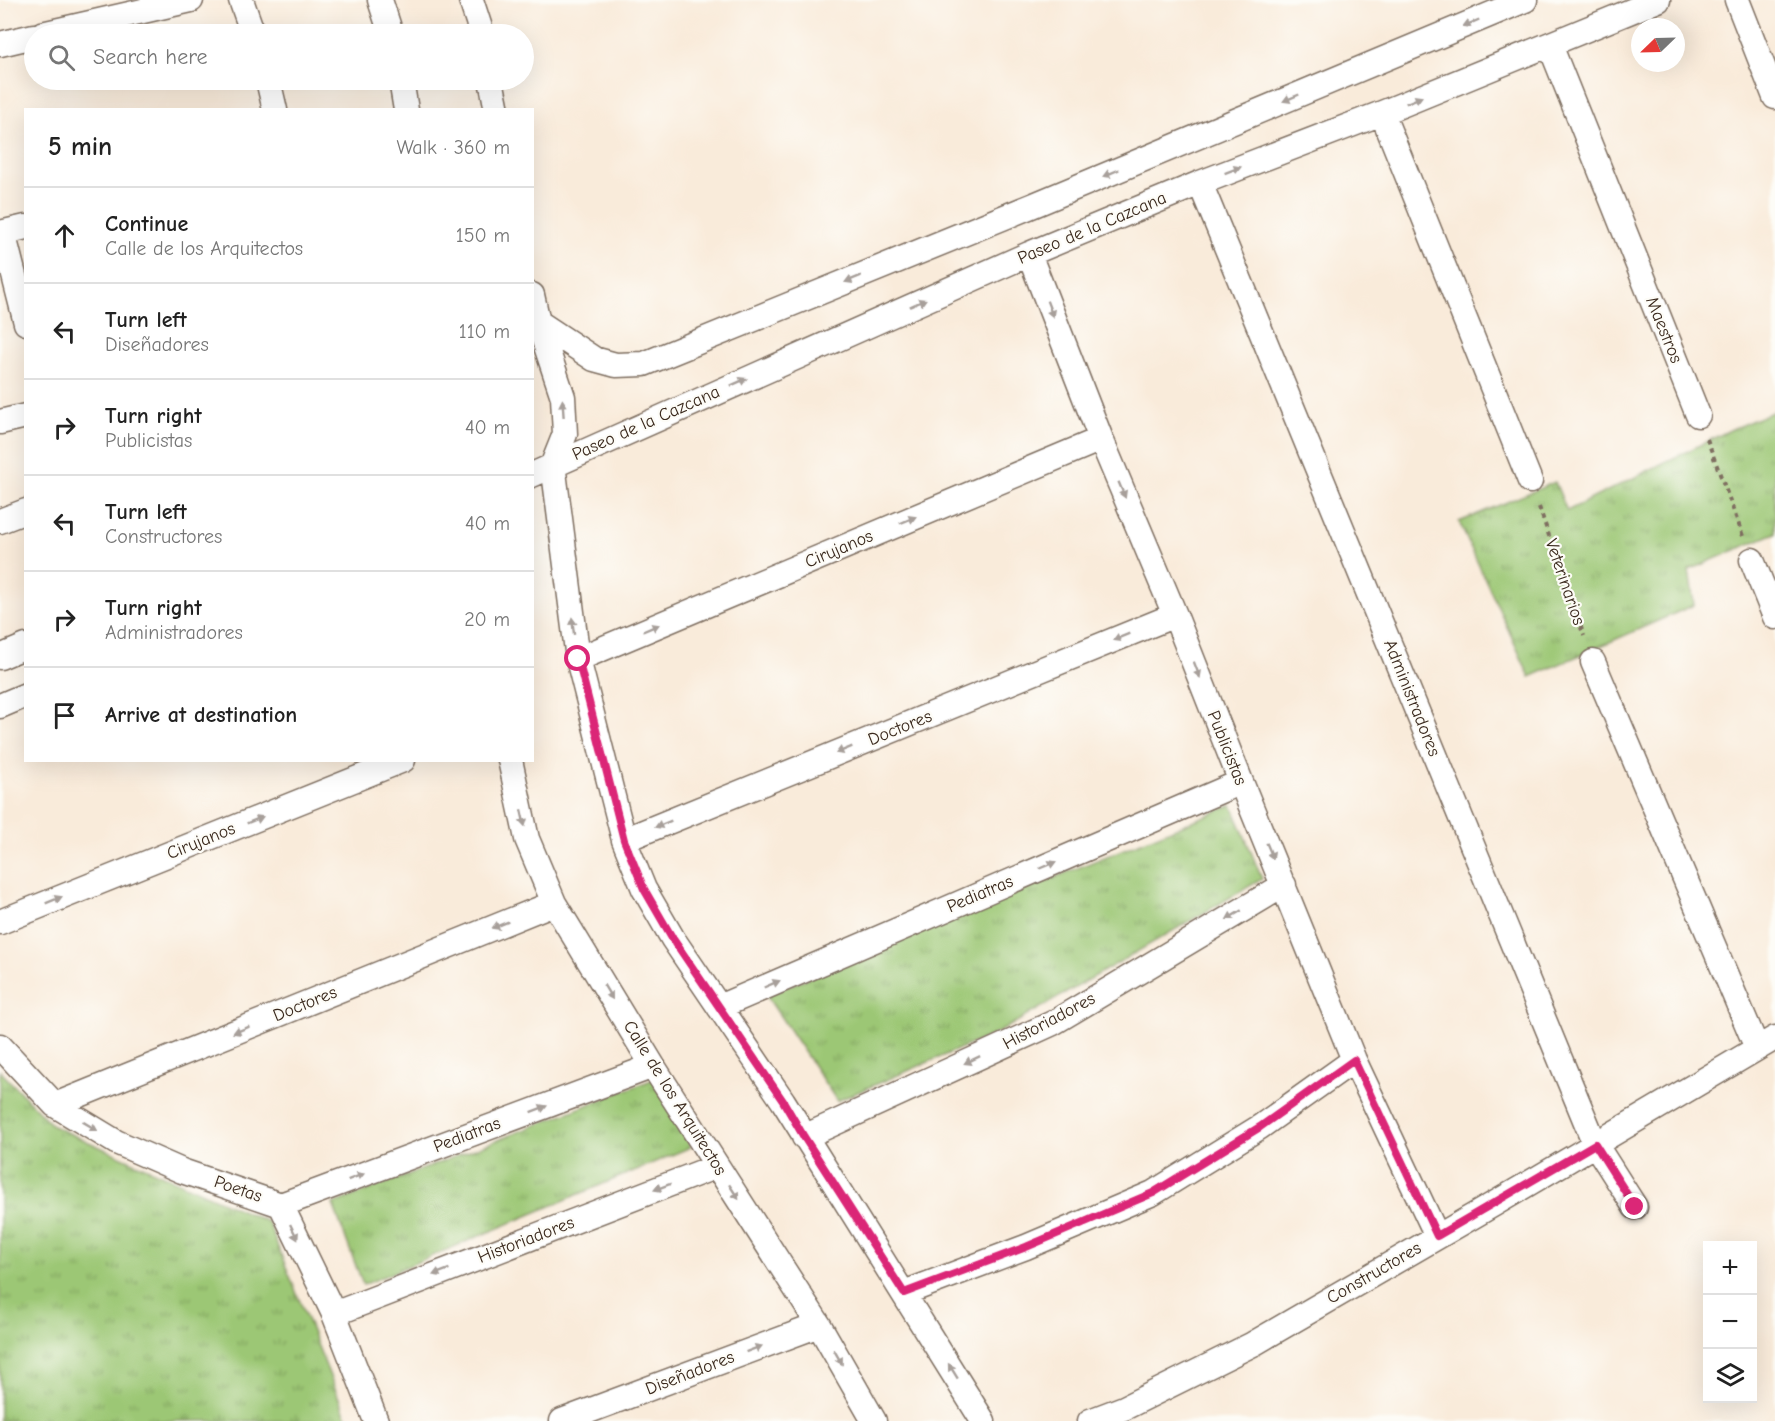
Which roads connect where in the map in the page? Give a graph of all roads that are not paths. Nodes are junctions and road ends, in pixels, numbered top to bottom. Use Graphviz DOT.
graph roads {
  1 [pos="191,0"];
  2 [pos="241,0"];
  3 [pos="380,0"];
  4 [pos="471,0"];
  5 [pos="1524,0"];
  6 [pos="1658,0"];
  7 [pos="1737,0"];
  8 [pos="86,24"];
  9 [pos="249,24"];
  10 [pos="388,24"];
  11 [pos="479,24"];
  12 [pos="24,38"];
  13 [pos="0,44"];
  14 [pos="1550,45"];
  15 [pos="270,90"];
  16 [pos="403,90"];
  17 [pos="493,90"];
  18 [pos="1775,97"];
  19 [pos="275,108"];
  20 [pos="406,108"];
  21 [pos="497,108"];
  22 [pos="1382,113"];
  23 [pos="1200,183"];
  24 [pos="9,231"];
  25 [pos="1029,254"];
  26 [pos="24,312"];
  27 [pos="535,321"];
  28 [pos="1698,415"];
  29 [pos="24,416"];
  30 [pos="0,422"];
  31 [pos="1101,438"];
  32 [pos="543,469"];
  33 [pos="1530,481"];
  34 [pos="24,512"];
  35 [pos="0,521"];
  36 [pos="1752,560"];
  37 [pos="1175,615"];
  38 [pos="1775,617"];
  39 [pos="24,647"];
  40 [pos="0,657"];
  41 [pos="578,659"];
  42 [pos="1593,662"];
  43 [pos="24,696"];
  44 [pos="0,706"];
  45 [pos="398,762"];
  46 [pos="510,762"];
  47 [pos="1241,782"];
  48 [pos="624,840"];
  49 [pos="1284,885"];
  50 [pos="554,903"];
  51 [pos="0,922"];
  52 [pos="718,1007"];
  53 [pos="1766,1043"];
  54 [pos="0,1046"];
  55 [pos="1354,1060"];
  56 [pos="653,1066"];
  57 [pos="55,1105"];
  58 [pos="804,1137"];
  59 [pos="1595,1144"];
  60 [pos="717,1166"];
  61 [pos="282,1205"];
  62 [pos="1635,1207"];
  63 [pos="1437,1236"];
  64 [pos="904,1293"];
  65 [pos="334,1314"];
  66 [pos="819,1324"];
  67 [pos="376,1421"];
  68 [pos="562,1421"];
  69 [pos="874,1421"];
  70 [pos="983,1421"];
  71 [pos="1090,1421"];
  1 -- 8 [label="street"];
  2 -- 9 [label="street"];
  3 -- 10 [label="street"];
  4 -- 11 [label="street"];
  5 -- 27 [label="street, one-way"];
  6 -- 14 [label="street, Paseo de la Cazcana"];
  7 -- 18 [label="street"];
  12 -- 13 [label="street"];
  22 -- 14 [label="street, Paseo de la Cazcana, one-way"];
  14 -- 28 [label="street, Maestros"];
  15 -- 19 [label="street"];
  16 -- 20 [label="street"];
  17 -- 21 [label="street"];
  23 -- 22 [label="street, Paseo de la Cazcana, one-way"];
  22 -- 33 [label="street"];
  23 -- 25 [label="street, Paseo de la Cazcana"];
  23 -- 59 [label="street, Administradores"];
  24 -- 26 [label="street"];
  25 -- 31 [label="street, Publicistas, one-way"];
  32 -- 25 [label="street, Paseo de la Cazcana, one-way"];
  32 -- 27 [label="street, one-way"];
  29 -- 30 [label="street"];
  31 -- 37 [label="street, Publicistas, one-way"];
  41 -- 31 [label="street, Cirujanos, one-way"];
  41 -- 32 [label="street, one-way"];
  34 -- 35 [label="street"];
  36 -- 38 [label="street"];
  37 -- 47 [label="street, Publicistas, one-way"];
  37 -- 48 [label="street, Doctores, one-way"];
  39 -- 40 [label="street"];
  41 -- 48 [label="street"];
  42 -- 53 [label="street"];
  43 -- 44 [label="street"];
  51 -- 45 [label="street, Cirujanos, one-way"];
  46 -- 50 [label="street, Calle de los Arquitectos, one-way"];
  47 -- 49 [label="street, Publicistas, one-way"];
  52 -- 47 [label="street, Pediatras, one-way"];
  48 -- 52 [label="street"];
  49 -- 55 [label="street, Publicistas"];
  49 -- 58 [label="street, Historiadores, one-way"];
  50 -- 56 [label="street, Calle de los Arquitectos, one-way"];
  50 -- 57 [label="street, Doctores, one-way"];
  52 -- 58 [label="street"];
  53 -- 59 [label="street, Constructores"];
  54 -- 57 [label="street, Poetas"];
  55 -- 63 [label="street, Publicistas"];
  55 -- 64 [label="street"];
  56 -- 60 [label="street, Calle de los Arquitectos"];
  61 -- 56 [label="street, Pediatras, one-way"];
  57 -- 61 [label="street, Poetas, one-way"];
  58 -- 64 [label="street"];
  59 -- 62 [label="street, Administradores"];
  59 -- 63 [label="street, Constructores"];
  60 -- 65 [label="street, Historiadores, one-way"];
  60 -- 66 [label="street, Calle de los Arquitectos, one-way"];
  61 -- 65 [label="street, Poetas, one-way"];
  63 -- 71 [label="street, Constructores"];
  70 -- 64 [label="street, one-way"];
  65 -- 67 [label="street, Poetas"];
  68 -- 66 [label="street, Diseñadores, one-way"];
  66 -- 69 [label="street, Calle de los Arquitectos, one-way"];
}
